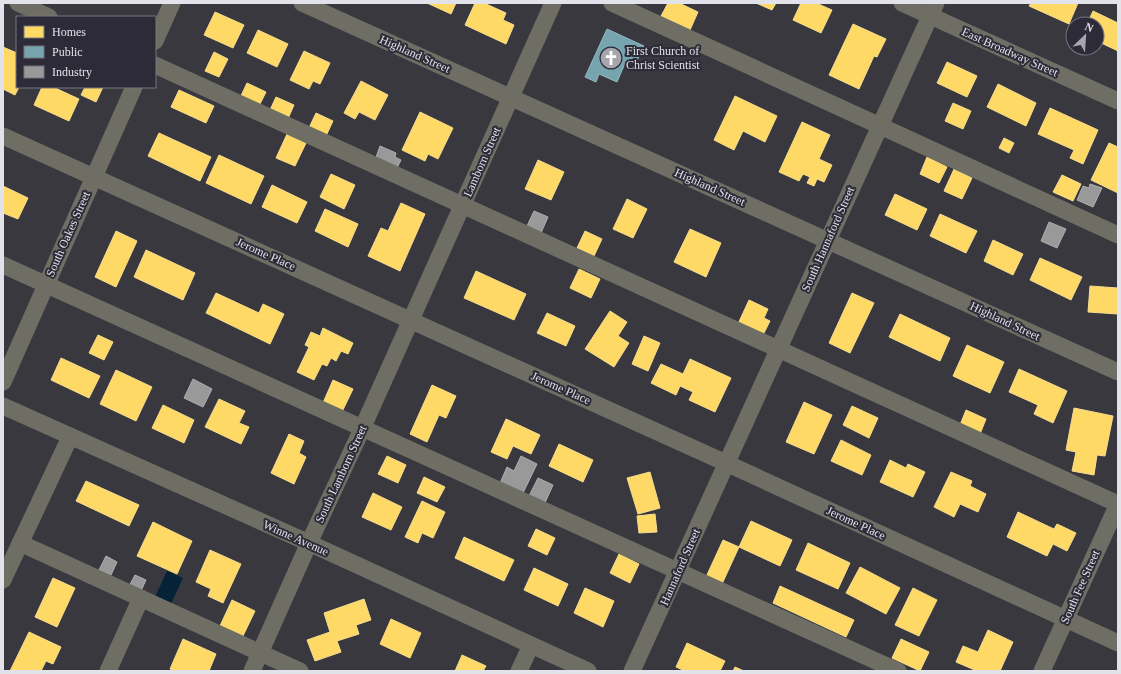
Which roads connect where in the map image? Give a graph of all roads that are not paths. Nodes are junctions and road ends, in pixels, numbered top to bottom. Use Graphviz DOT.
graph roads {
  1 [pos="18,3"];
  2 [pos="172,3"];
  3 [pos="302,3"];
  4 [pos="553,3"];
  5 [pos="612,3"];
  6 [pos="902,3"];
  7 [pos="933,9"];
  8 [pos="47,16"];
  9 [pos="156,38"];
  10 [pos="156,65"];
  11 [pos="134,88"];
  12 [pos="510,98"];
  13 [pos="1118,101"];
  14 [pos="880,126"];
  15 [pos="3,136"];
  16 [pos="94,176"];
  17 [pos="462,206"];
  18 [pos="1118,235"];
  19 [pos="828,240"];
  20 [pos="3,265"];
  21 [pos="46,284"];
  22 [pos="410,320"];
  23 [pos="778,349"];
  24 [pos="1118,372"];
  25 [pos="3,382"];
  26 [pos="3,406"];
  27 [pos="362,429"];
  28 [pos="70,437"];
  29 [pos="726,463"];
  30 [pos="1118,504"];
  31 [pos="20,543"];
  32 [pos="308,543"];
  33 [pos="678,571"];
  34 [pos="3,580"];
  35 [pos="141,598"];
  36 [pos="1066,620"];
  37 [pos="1118,643"];
  38 [pos="531,645"];
  39 [pos="260,652"];
  40 [pos="108,671"];
  41 [pos="252,671"];
  42 [pos="300,671"];
  43 [pos="519,671"];
  44 [pos="588,671"];
  45 [pos="632,671"];
  46 [pos="898,671"];
  47 [pos="1042,671"];
  1 -- 8 [label="street"];
  2 -- 9 [label="street"];
  3 -- 12 [label="street, Highland Street"];
  4 -- 12 [label="street, Lamborn Street"];
  5 -- 14 [label="street"];
  6 -- 7 [label="street, East Broadway Street"];
  7 -- 13 [label="street, East Broadway Street"];
  7 -- 14 [label="street, South Hannaford Street"];
  10 -- 17 [label="street"];
  11 -- 16 [label="street, South Oakes Street"];
  12 -- 17 [label="street, Lamborn Street"];
  12 -- 19 [label="street, Highland Street"];
  14 -- 18 [label="street"];
  14 -- 19 [label="street, South Hannaford Street"];
  15 -- 16 [label="street, Jerome Place"];
  16 -- 21 [label="street, South Oakes Street"];
  16 -- 22 [label="street, Jerome Place"];
  17 -- 22 [label="street, Lamborn Street"];
  17 -- 23 [label="street"];
  19 -- 23 [label="street, South Hannaford Street"];
  19 -- 24 [label="street, Highland Street"];
  20 -- 21 [label="street"];
  21 -- 25 [label="street, South Oakes Street"];
  21 -- 27 [label="street"];
  22 -- 27 [label="street, South Lamborn Street"];
  22 -- 29 [label="street, Jerome Place"];
  23 -- 29 [label="street, South Hannaford Street"];
  23 -- 30 [label="street"];
  26 -- 28 [label="street, Winne Avenue"];
  27 -- 32 [label="street, South Lamborn Street"];
  27 -- 33 [label="street"];
  28 -- 31 [label="street"];
  28 -- 32 [label="street, Winne Avenue"];
  29 -- 33 [label="street, Hannaford Street"];
  29 -- 36 [label="street, Jerome Place"];
  30 -- 36 [label="street, South Fee Street"];
  31 -- 34 [label="street"];
  31 -- 35 [label="street"];
  32 -- 38 [label="street, Winne Avenue"];
  32 -- 39 [label="street, South Lamborn Street"];
  33 -- 45 [label="street, Hannaford Street"];
  33 -- 46 [label="street"];
  35 -- 39 [label="street"];
  35 -- 40 [label="street"];
  36 -- 37 [label="street, Jerome Place"];
  36 -- 47 [label="street, South Fee Street"];
  38 -- 43 [label="street"];
  38 -- 44 [label="street, Winne Avenue"];
  39 -- 41 [label="street, South Lamborn Street"];
  39 -- 42 [label="street"];
}
